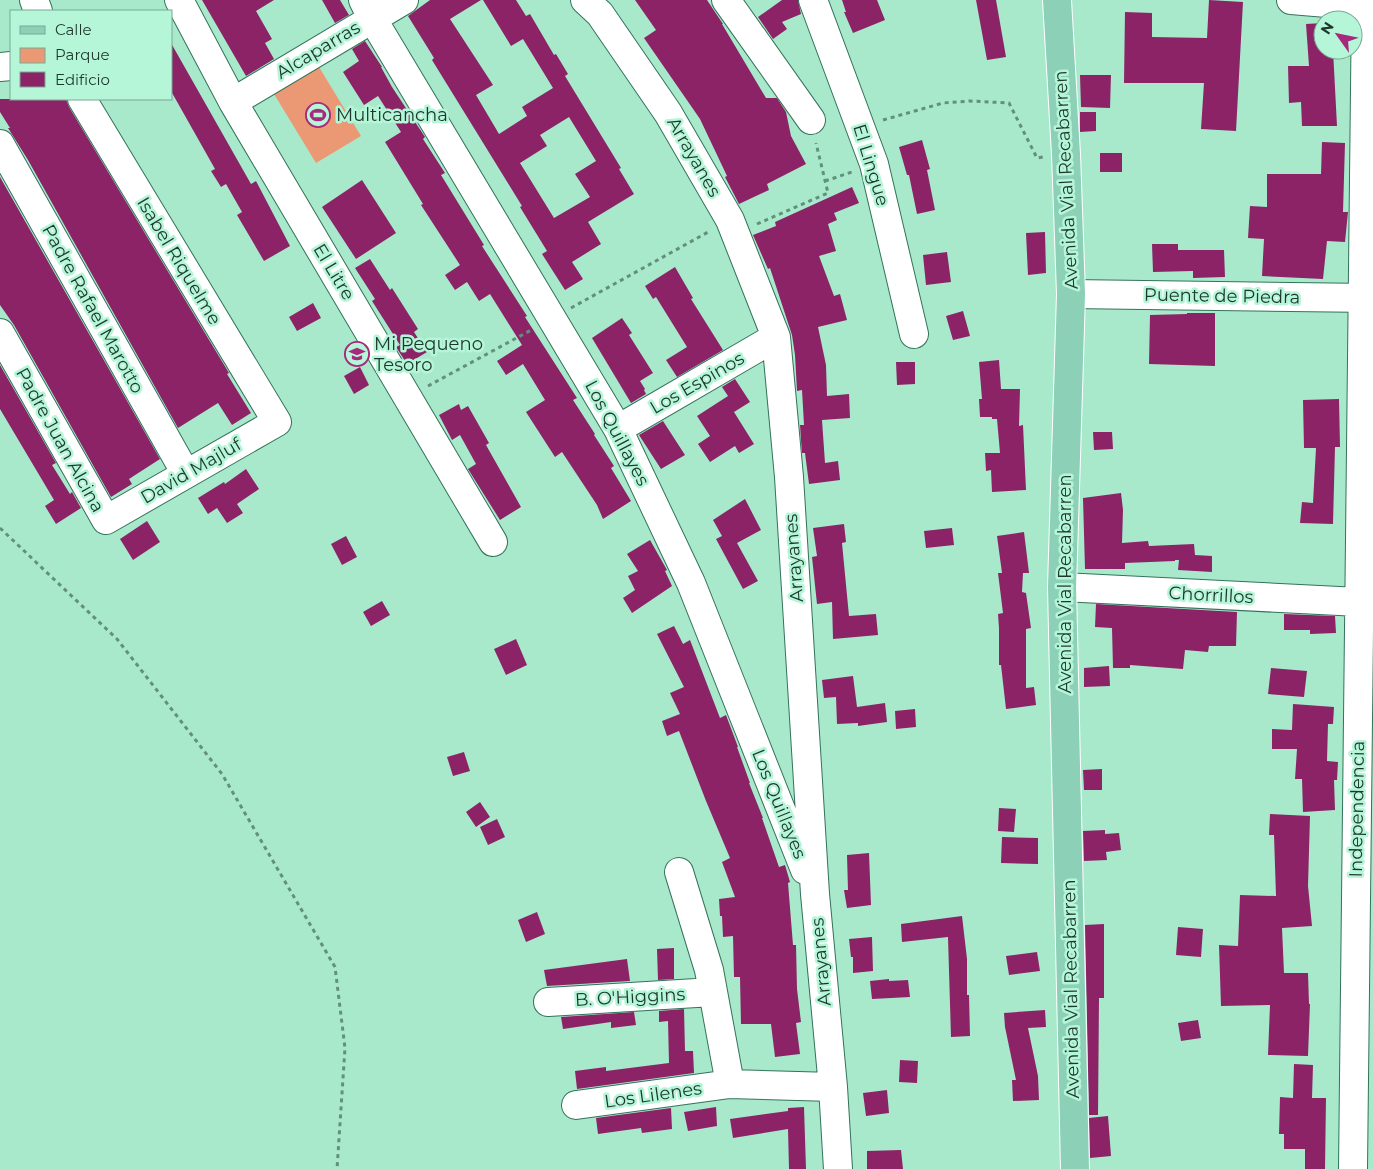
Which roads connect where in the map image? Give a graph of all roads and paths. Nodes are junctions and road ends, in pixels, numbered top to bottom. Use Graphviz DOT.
graph roads {
  1 [pos="179,0"];
  2 [pos="404,0"];
  3 [pos="585,0"];
  4 [pos="726,0"];
  5 [pos="813,0"];
  6 [pos="1057,0"];
  7 [pos="1291,0"];
  8 [pos="1366,0"];
  9 [pos="368,9"];
  10 [pos="83,100"];
  11 [pos="233,102"];
  12 [pos="811,120"];
  13 [pos="860,127"];
  14 [pos="0,144"];
  15 [pos="1066,154"];
  16 [pos="735,233"];
  17 [pos="1071,294"];
  18 [pos="1368,298"];
  19 [pos="0,333"];
  20 [pos="914,334"];
  21 [pos="776,337"];
  22 [pos="277,422"];
  23 [pos="618,429"];
  24 [pos="1367,434"];
  25 [pos="186,474"];
  26 [pos="106,520"];
  27 [pos="0,528"];
  28 [pos="493,542"];
  29 [pos="1062,587"];
  30 [pos="1359,602"];
  31 [pos="1365,750"];
  32 [pos="679,872"];
  33 [pos="815,894"];
  34 [pos="713,992"];
  35 [pos="548,1002"];
  36 [pos="1364,1056"];
  37 [pos="730,1084"];
  38 [pos="833,1087"];
  39 [pos="576,1105"];
  40 [pos="338,1169"];
  41 [pos="838,1169"];
  42 [pos="1075,1169"];
  43 [pos="1353,1169"];
  1 -- 11 [label="street, El Litre"];
  2 -- 9 [label="street, Alcaparras"];
  3 -- 16 [label="street, Arrayanes"];
  4 -- 12 [label="street"];
  5 -- 13 [label="street, El Lingue"];
  6 -- 15 [label="main road, Avenida Vial Recabarren"];
  7 -- 8 [label="street"];
  8 -- 18 [label="street, Independencia"];
  9 -- 11 [label="street, Alcaparras"];
  9 -- 23 [label="street, Los Quillayes"];
  10 -- 22 [label="street, Isabel Riquelme"];
  11 -- 28 [label="street, El Litre"];
  12 -- 16 [label="path"];
  13 -- 15 [label="path"];
  13 -- 20 [label="street, El Lingue"];
  14 -- 25 [label="street, Padre Rafael Marotto"];
  15 -- 17 [label="main road, Avenida Vial Recabarren"];
  16 -- 21 [label="street, Arrayanes"];
  17 -- 18 [label="street, Puente de Piedra"];
  17 -- 29 [label="main road, Avenida Vial Recabarren"];
  18 -- 24 [label="street, Independencia"];
  19 -- 26 [label="street, Padre Juan Alcina"];
  21 -- 23 [label="street, Los Espinos"];
  21 -- 33 [label="street, Arrayanes"];
  22 -- 25 [label="street, David Majluf"];
  23 -- 33 [label="street, Los Quillayes"];
  24 -- 30 [label="street, Independencia"];
  25 -- 26 [label="street, David Majluf"];
  27 -- 40 [label="path"];
  29 -- 30 [label="street, Chorrillos"];
  29 -- 42 [label="main road, Avenida Vial Recabarren"];
  30 -- 31 [label="street, Independencia"];
  31 -- 36 [label="street, Independencia"];
  32 -- 34 [label="street"];
  33 -- 38 [label="street, Arrayanes"];
  34 -- 35 [label="street, B. O'Higgins"];
  34 -- 37 [label="street"];
  36 -- 43 [label="street, Independencia"];
  37 -- 38 [label="street"];
  37 -- 39 [label="street, Los Lilenes"];
  38 -- 41 [label="street, Arrayanes"];
}
